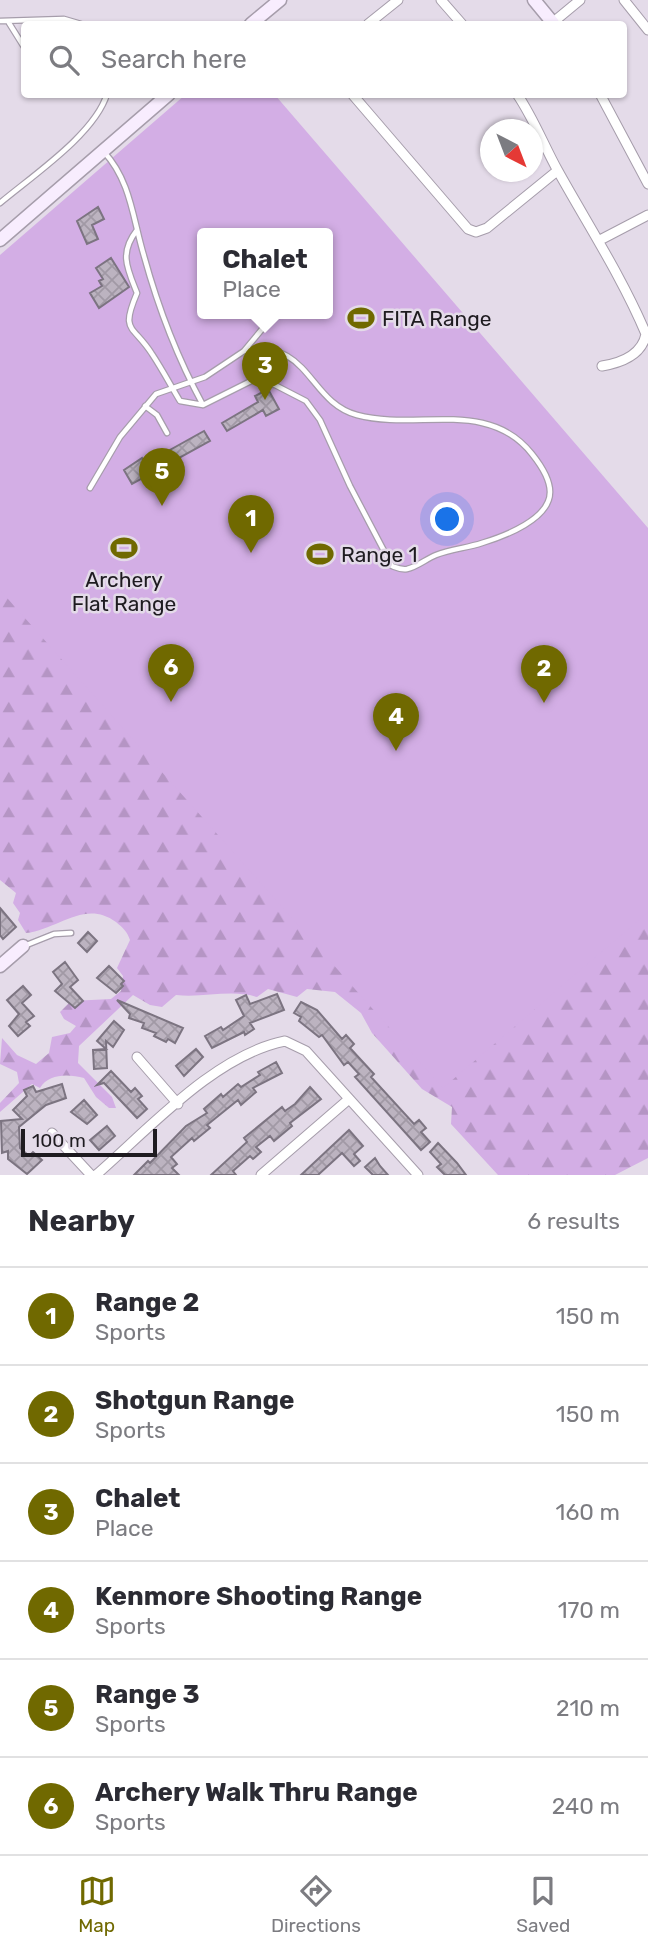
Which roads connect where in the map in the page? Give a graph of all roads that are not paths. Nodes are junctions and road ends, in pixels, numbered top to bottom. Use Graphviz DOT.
graph roads {
  1 [pos="280,0"];
  2 [pos="398,0"];
  3 [pos="440,0"];
  4 [pos="534,0"];
  5 [pos="580,0"];
  6 [pos="624,0"];
  7 [pos="32,21"];
  8 [pos="65,21"];
  9 [pos="255,21"];
  10 [pos="372,21"];
  11 [pos="459,21"];
  12 [pos="551,21"];
  13 [pos="556,21"];
  14 [pos="0,22"];
  15 [pos="21,22"];
  16 [pos="9,23"];
  17 [pos="648,30"];
  18 [pos="21,42"];
  19 [pos="106,98"];
  20 [pos="164,98"];
  21 [pos="355,98"];
  22 [pos="520,98"];
  23 [pos="602,98"];
  24 [pos="104,151"];
  25 [pos="557,171"];
  26 [pos="648,184"];
  27 [pos="0,203"];
  28 [pos="648,215"];
  29 [pos="137,230"];
  30 [pos="0,240"];
  31 [pos="600,240"];
  32 [pos="263,328"];
  33 [pos="244,351"];
  34 [pos="601,366"];
  35 [pos="191,383"];
  36 [pos="172,388"];
  37 [pos="203,405"];
  38 [pos="145,406"];
  39 [pos="167,433"];
  40 [pos="90,488"];
  41 [pos="71,933"];
  42 [pos="23,946"];
  43 [pos="0,966"];
  44 [pos="137,1057"];
  45 [pos="349,1099"];
  46 [pos="178,1104"];
  47 [pos="52,1133"];
  48 [pos="94,1175"];
  49 [pos="261,1175"];
  50 [pos="418,1175"];
  1 -- 9 [label="main road"];
  2 -- 10 [label="street"];
  3 -- 11 [label="street"];
  4 -- 12 [label="main road"];
  5 -- 13 [label="street"];
  6 -- 17 [label="street"];
  7 -- 8 [label="lane"];
  14 -- 16 [label="lane"];
  15 -- 16 [label="lane"];
  16 -- 18 [label="lane"];
  19 -- 27 [label="lane"];
  20 -- 24 [label="main road"];
  21 -- 25 [label="street"];
  22 -- 25 [label="street"];
  23 -- 26 [label="street"];
  24 -- 29 [label="lane"];
  24 -- 30 [label="main road"];
  25 -- 31 [label="street"];
  28 -- 31 [label="street"];
  29 -- 35 [label="lane"];
  29 -- 36 [label="lane"];
  31 -- 34 [label="street"];
  32 -- 33 [label="lane"];
  33 -- 35 [label="lane"];
  33 -- 37 [label="lane"];
  35 -- 36 [label="lane"];
  35 -- 37 [label="lane"];
  36 -- 37 [label="lane"];
  36 -- 38 [label="lane"];
  38 -- 39 [label="lane"];
  38 -- 40 [label="lane"];
  41 -- 42 [label="lane"];
  42 -- 43 [label="main road"];
  44 -- 46 [label="street"];
  45 -- 46 [label="street"];
  45 -- 49 [label="street"];
  45 -- 50 [label="street"];
  46 -- 48 [label="street"];
  47 -- 48 [label="street"];
}
